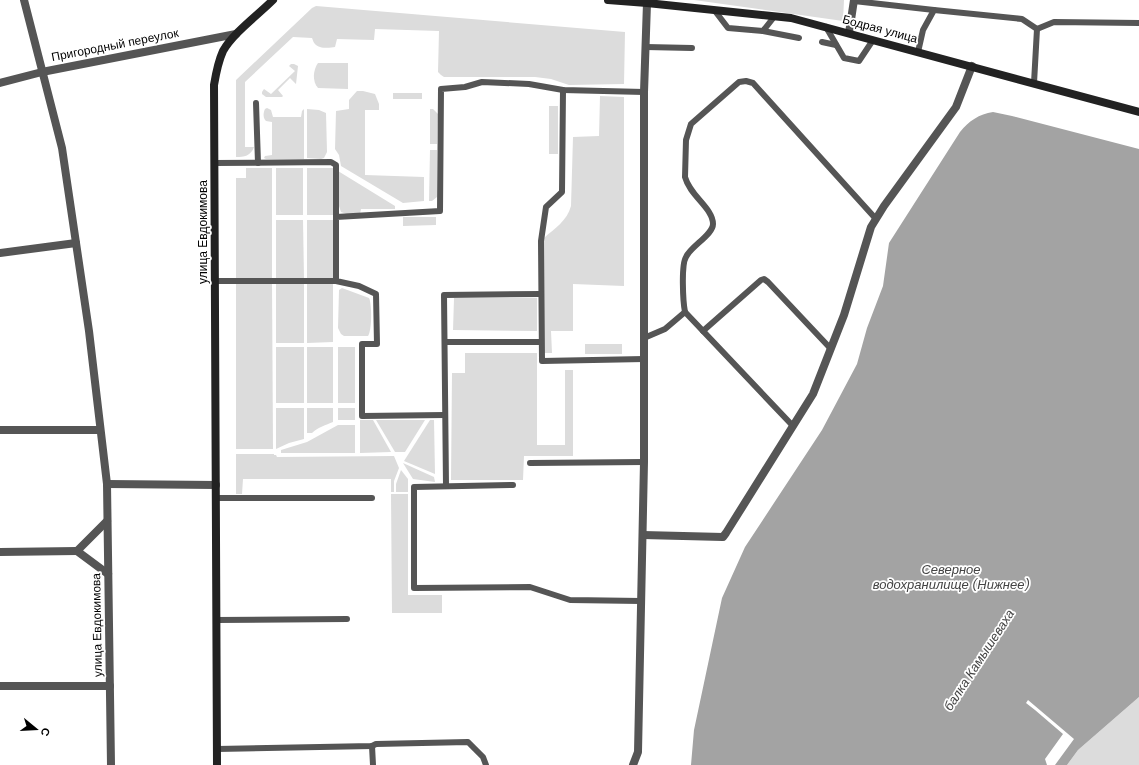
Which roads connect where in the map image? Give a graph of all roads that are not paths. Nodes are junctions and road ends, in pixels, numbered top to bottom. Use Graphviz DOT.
graph roads {
  1 [pos="24,0"];
  2 [pos="273,0"];
  3 [pos="608,0"];
  4 [pos="854,0"];
  5 [pos="647,3"];
  6 [pos="934,10"];
  7 [pos="715,11"];
  8 [pos="774,17"];
  9 [pos="1139,23"];
  10 [pos="826,27"];
  11 [pos="763,30"];
  12 [pos="1037,30"];
  13 [pos="850,33"];
  14 [pos="236,34"];
  15 [pos="799,38"];
  16 [pos="873,40"];
  17 [pos="822,42"];
  18 [pos="836,45"];
  19 [pos="646,47"];
  20 [pos="692,48"];
  21 [pos="918,52"];
  22 [pos="972,66"];
  23 [pos="42,72"];
  24 [pos="0,83"];
  25 [pos="1034,83"];
  26 [pos="563,90"];
  27 [pos="644,92"];
  28 [pos="256,103"];
  29 [pos="1139,112"];
  30 [pos="215,163"];
  31 [pos="258,163"];
  32 [pos="336,217"];
  33 [pos="876,218"];
  34 [pos="76,243"];
  35 [pos="0,253"];
  36 [pos="336,280"];
  37 [pos="215,281"];
  38 [pos="541,294"];
  39 [pos="685,312"];
  40 [pos="703,331"];
  41 [pos="644,338"];
  42 [pos="444,342"];
  43 [pos="541,342"];
  44 [pos="831,349"];
  45 [pos="644,358"];
  46 [pos="445,415"];
  47 [pos="793,426"];
  48 [pos="0,430"];
  49 [pos="100,430"];
  50 [pos="644,462"];
  51 [pos="530,463"];
  52 [pos="107,484"];
  53 [pos="513,485"];
  54 [pos="216,486"];
  55 [pos="446,486"];
  56 [pos="216,498"];
  57 [pos="372,498"];
  58 [pos="107,521"];
  59 [pos="643,535"];
  60 [pos="77,551"];
  61 [pos="0,552"];
  62 [pos="108,574"];
  63 [pos="641,601"];
  64 [pos="347,619"];
  65 [pos="216,620"];
  66 [pos="0,686"];
  67 [pos="110,686"];
  68 [pos="372,746"];
  69 [pos="217,749"];
  70 [pos="111,765"];
  71 [pos="217,765"];
  72 [pos="373,765"];
  73 [pos="486,765"];
  74 [pos="633,765"];
  1 -- 23 [label="street, улица Евдокимова"];
  2 -- 14 [label="main road, улица Евдокимова"];
  3 -- 5 [label="main road, Бодрая улица"];
  4 -- 6 [label="lane"];
  4 -- 13 [label="street"];
  5 -- 7 [label="main road, Бодрая улица"];
  5 -- 19 [label="street"];
  6 -- 12 [label="lane"];
  6 -- 21 [label="lane"];
  7 -- 8 [label="main road, Бодрая улица"];
  7 -- 11 [label="lane"];
  8 -- 10 [label="main road, Бодрая улица"];
  8 -- 11 [label="lane"];
  9 -- 12 [label="lane"];
  10 -- 13 [label="main road, Бодрая улица"];
  10 -- 18 [label="lane"];
  11 -- 15 [label="lane"];
  12 -- 25 [label="lane"];
  13 -- 16 [label="main road, Бодрая улица"];
  14 -- 23 [label="street, Пригородный переулок"];
  14 -- 30 [label="main road, улица Евдокимова"];
  16 -- 18 [label="lane"];
  16 -- 21 [label="main road, Бодрая улица"];
  17 -- 18 [label="lane"];
  19 -- 20 [label="lane"];
  19 -- 27 [label="street"];
  21 -- 22 [label="main road, Бодрая улица"];
  22 -- 25 [label="main road, Бодрая улица"];
  22 -- 33 [label="street"];
  23 -- 24 [label="street, Пригородный переулок"];
  23 -- 34 [label="street, улица Евдокимова"];
  25 -- 29 [label="main road, Бодрая улица"];
  26 -- 27 [label="lane"];
  26 -- 32 [label="lane"];
  26 -- 38 [label="lane"];
  27 -- 41 [label="street"];
  28 -- 31 [label="lane"];
  30 -- 31 [label="lane"];
  30 -- 37 [label="main road, улица Евдокимова"];
  31 -- 32 [label="lane"];
  32 -- 36 [label="lane"];
  33 -- 39 [label="lane"];
  33 -- 44 [label="street"];
  34 -- 35 [label="street"];
  34 -- 49 [label="street, улица Евдокимова"];
  36 -- 37 [label="lane"];
  36 -- 46 [label="lane"];
  37 -- 54 [label="main road, улица Евдокимова"];
  38 -- 42 [label="lane"];
  38 -- 43 [label="lane"];
  39 -- 40 [label="lane"];
  39 -- 41 [label="lane"];
  40 -- 44 [label="lane"];
  40 -- 47 [label="lane"];
  41 -- 45 [label="street"];
  42 -- 43 [label="lane"];
  42 -- 46 [label="lane"];
  43 -- 45 [label="lane"];
  44 -- 47 [label="street"];
  45 -- 50 [label="street"];
  46 -- 55 [label="lane"];
  47 -- 59 [label="street"];
  48 -- 49 [label="street"];
  49 -- 52 [label="street, улица Евдокимова"];
  50 -- 51 [label="lane"];
  50 -- 59 [label="street"];
  52 -- 54 [label="street"];
  52 -- 58 [label="street, улица Евдокимова"];
  53 -- 55 [label="lane"];
  54 -- 56 [label="main road, улица Евдокимова"];
  55 -- 63 [label="lane"];
  56 -- 57 [label="lane"];
  56 -- 65 [label="main road, улица Евдокимова"];
  58 -- 60 [label="street"];
  58 -- 62 [label="street, улица Евдокимова"];
  59 -- 63 [label="street"];
  60 -- 61 [label="street"];
  60 -- 62 [label="street"];
  62 -- 67 [label="street, улица Евдокимова"];
  63 -- 74 [label="street"];
  64 -- 65 [label="lane"];
  65 -- 69 [label="main road, улица Евдокимова"];
  66 -- 67 [label="street"];
  67 -- 70 [label="street, улица Евдокимова"];
  68 -- 69 [label="lane"];
  68 -- 72 [label="lane"];
  68 -- 73 [label="lane"];
  69 -- 71 [label="main road, улица Евдокимова"];
}
